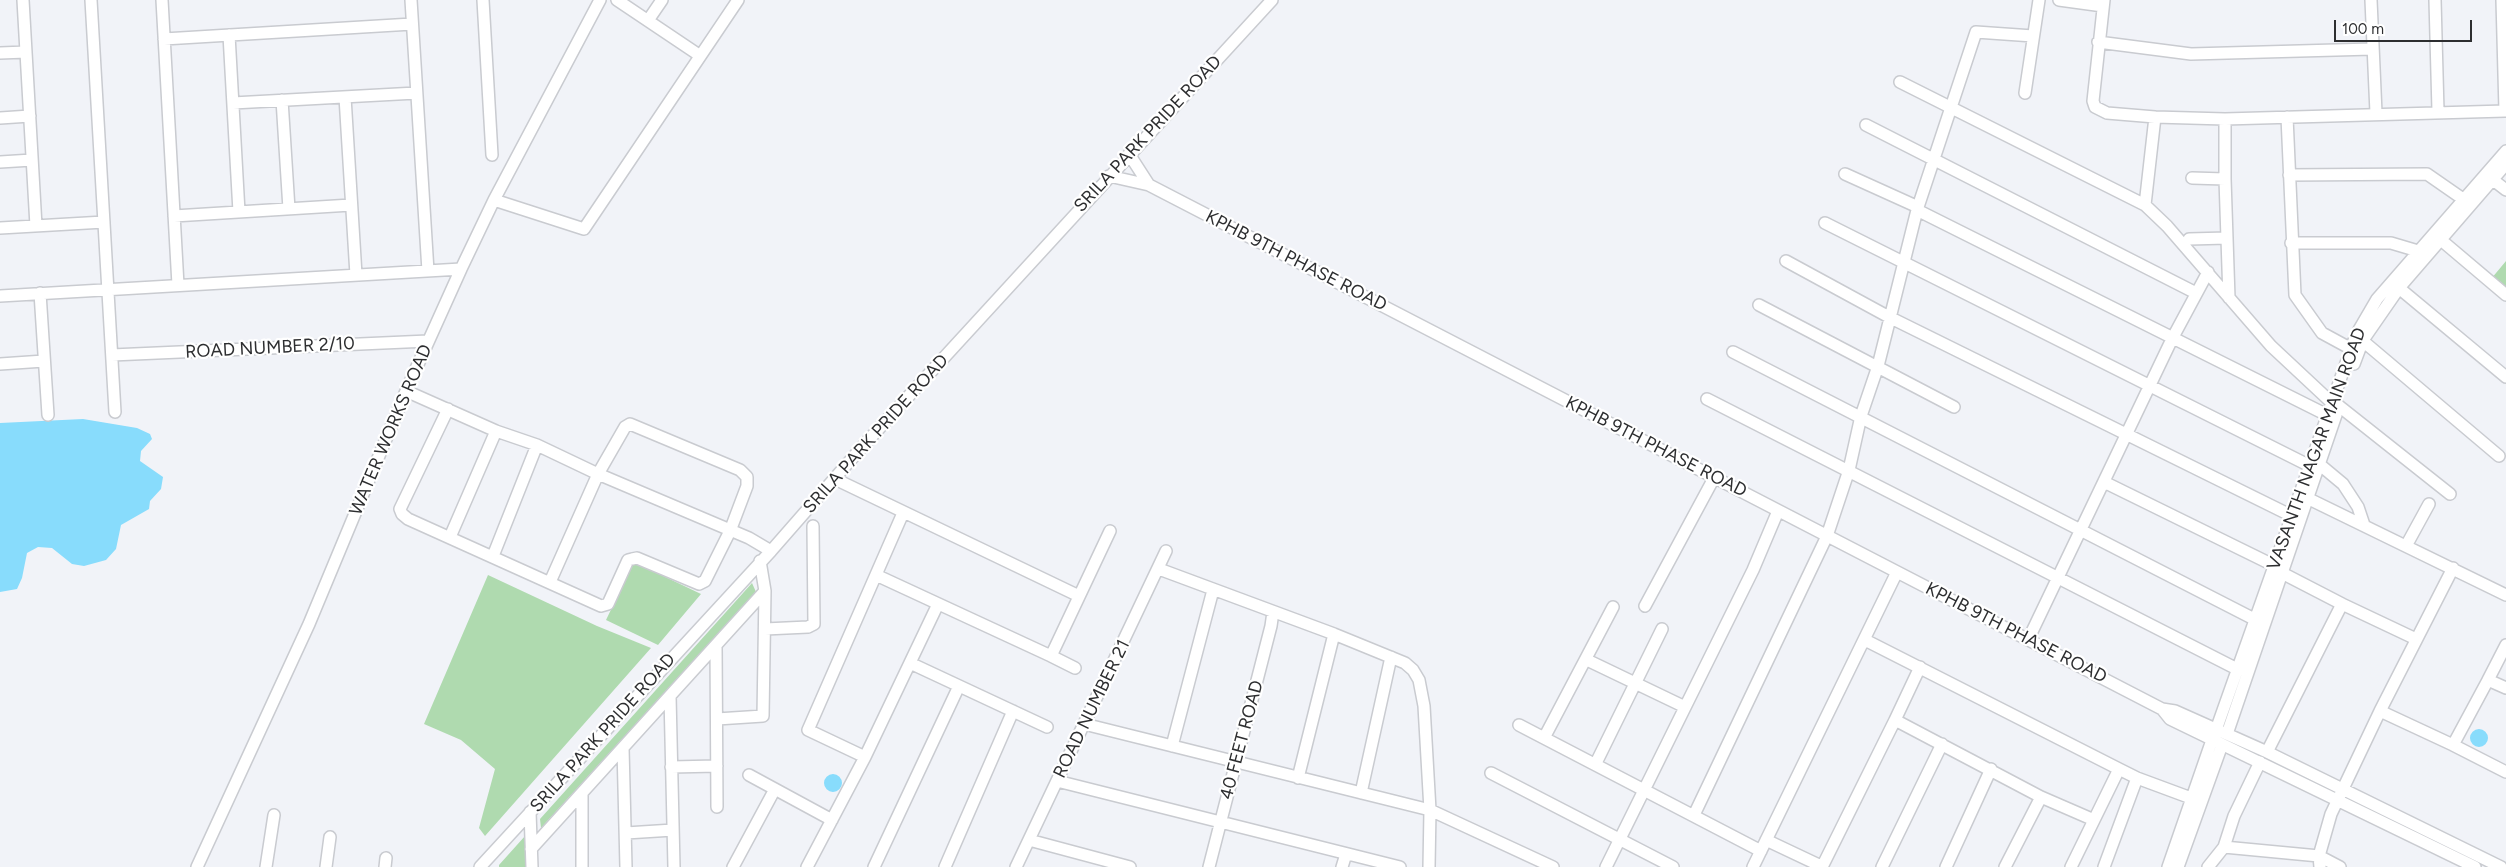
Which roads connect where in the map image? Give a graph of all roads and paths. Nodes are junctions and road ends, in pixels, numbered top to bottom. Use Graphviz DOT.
graph roads {
  1 [pos="23,0"];
  2 [pos="91,0"];
  3 [pos="162,0"];
  4 [pos="411,0"];
  5 [pos="483,0"];
  6 [pos="600,0"];
  7 [pos="617,0"];
  8 [pos="662,0"];
  9 [pos="738,0"];
  10 [pos="1272,0"];
  11 [pos="2039,0"];
  12 [pos="2059,0"];
  13 [pos="2371,0"];
  14 [pos="2435,0"];
  15 [pos="2502,0"];
  16 [pos="2103,3"];
  17 [pos="649,19"];
  18 [pos="412,24"];
  19 [pos="229,35"];
  20 [pos="2033,36"];
  21 [pos="164,38"];
  22 [pos="2098,42"];
  23 [pos="2372,49"];
  24 [pos="26,52"];
  25 [pos="0,53"];
  26 [pos="699,55"];
  27 [pos="1900,82"];
  28 [pos="416,93"];
  29 [pos="2024,93"];
  30 [pos="345,97"];
  31 [pos="282,100"];
  32 [pos="233,103"];
  33 [pos="1950,108"];
  34 [pos="2438,111"];
  35 [pos="2505,111"];
  36 [pos="2376,113"];
  37 [pos="30,116"];
  38 [pos="2287,116"];
  39 [pos="2155,117"];
  40 [pos="0,118"];
  41 [pos="2226,119"];
  42 [pos="1866,125"];
  43 [pos="2506,151"];
  44 [pos="1129,154"];
  45 [pos="492,155"];
  46 [pos="32,160"];
  47 [pos="1934,160"];
  48 [pos="0,162"];
  49 [pos="2506,164"];
  50 [pos="1845,174"];
  51 [pos="2289,175"];
  52 [pos="1109,176"];
  53 [pos="2489,177"];
  54 [pos="2192,178"];
  55 [pos="2225,178"];
  56 [pos="1150,185"];
  57 [pos="2506,190"];
  58 [pos="2463,198"];
  59 [pos="494,200"];
  60 [pos="351,205"];
  61 [pos="2145,205"];
  62 [pos="288,209"];
  63 [pos="1917,209"];
  64 [pos="239,212"];
  65 [pos="174,216"];
  66 [pos="104,222"];
  67 [pos="1825,223"];
  68 [pos="36,226"];
  69 [pos="0,228"];
  70 [pos="2227,238"];
  71 [pos="2189,239"];
  72 [pos="2441,240"];
  73 [pos="2291,242"];
  74 [pos="2418,251"];
  75 [pos="1786,262"];
  76 [pos="1904,264"];
  77 [pos="461,269"];
  78 [pos="428,271"];
  79 [pos="2208,272"];
  80 [pos="356,275"];
  81 [pos="178,286"];
  82 [pos="2398,288"];
  83 [pos="108,289"];
  84 [pos="40,293"];
  85 [pos="2196,293"];
  86 [pos="2506,295"];
  87 [pos="0,296"];
  88 [pos="2229,298"];
  89 [pos="1759,305"];
  90 [pos="1889,317"];
  91 [pos="2359,337"];
  92 [pos="2172,339"];
  93 [pos="428,341"];
  94 [pos="2354,351"];
  95 [pos="1733,352"];
  96 [pos="112,355"];
  97 [pos="44,361"];
  98 [pos="0,364"];
  99 [pos="1878,366"];
  100 [pos="2506,377"];
  101 [pos="2150,385"];
  102 [pos="406,391"];
  103 [pos="1707,399"];
  104 [pos="2336,405"];
  105 [pos="1954,406"];
  106 [pos="448,409"];
  107 [pos="115,412"];
  108 [pos="48,415"];
  109 [pos="1861,416"];
  110 [pos="2331,418"];
  111 [pos="496,430"];
  112 [pos="2126,435"];
  113 [pos="537,445"];
  114 [pos="2499,456"];
  115 [pos="2314,465"];
  116 [pos="1849,470"];
  117 [pos="598,474"];
  118 [pos="1714,478"];
  119 [pos="835,479"];
  120 [pos="2104,482"];
  121 [pos="2450,494"];
  122 [pos="2307,498"];
  123 [pos="2429,504"];
  124 [pos="1778,510"];
  125 [pos="903,513"];
  126 [pos="2292,516"];
  127 [pos="2364,525"];
  128 [pos="813,526"];
  129 [pos="2081,530"];
  130 [pos="730,531"];
  131 [pos="1110,531"];
  132 [pos="1827,536"];
  133 [pos="450,537"];
  134 [pos="2406,546"];
  135 [pos="771,551"];
  136 [pos="1166,552"];
  137 [pos="493,556"];
  138 [pos="760,561"];
  139 [pos="2453,568"];
  140 [pos="1160,569"];
  141 [pos="2278,570"];
  142 [pos="1897,572"];
  143 [pos="876,575"];
  144 [pos="2059,577"];
  145 [pos="550,582"];
  146 [pos="1213,590"];
  147 [pos="765,591"];
  148 [pos="2506,595"];
  149 [pos="1079,596"];
  150 [pos="938,604"];
  151 [pos="2342,604"];
  152 [pos="1645,606"];
  153 [pos="1613,607"];
  154 [pos="1273,612"];
  155 [pos="2256,620"];
  156 [pos="765,629"];
  157 [pos="1662,629"];
  158 [pos="1334,634"];
  159 [pos="2416,639"];
  160 [pos="1864,640"];
  161 [pos="2028,640"];
  162 [pos="716,645"];
  163 [pos="2506,645"];
  164 [pos="1051,656"];
  165 [pos="1391,658"];
  166 [pos="1587,660"];
  167 [pos="910,663"];
  168 [pos="1920,667"];
  169 [pos="1075,668"];
  170 [pos="2239,670"];
  171 [pos="2488,680"];
  172 [pos="1636,683"];
  173 [pos="959,686"];
  174 [pos="2506,688"];
  175 [pos="670,696"];
  176 [pos="1685,707"];
  177 [pos="1013,711"];
  178 [pos="2380,711"];
  179 [pos="717,719"];
  180 [pos="1895,720"];
  181 [pos="1084,724"];
  182 [pos="1518,725"];
  183 [pos="1047,727"];
  184 [pos="2219,737"];
  185 [pos="1544,738"];
  186 [pos="1942,744"];
  187 [pos="2453,745"];
  188 [pos="1172,746"];
  189 [pos="623,748"];
  190 [pos="2267,752"];
  191 [pos="866,757"];
  192 [pos="1236,762"];
  193 [pos="2260,762"];
  194 [pos="1596,764"];
  195 [pos="672,766"];
  196 [pos="717,766"];
  197 [pos="1991,769"];
  198 [pos="2119,769"];
  199 [pos="2506,772"];
  200 [pos="1491,773"];
  201 [pos="749,775"];
  202 [pos="1298,778"];
  203 [pos="2137,778"];
  204 [pos="1057,781"];
  205 [pos="775,789"];
  206 [pos="1645,790"];
  207 [pos="1361,793"];
  208 [pos="2340,794"];
  209 [pos="582,795"];
  210 [pos="2041,797"];
  211 [pos="2191,798"];
  212 [pos="718,807"];
  213 [pos="1430,810"];
  214 [pos="530,812"];
  215 [pos="274,815"];
  216 [pos="1694,815"];
  217 [pos="832,820"];
  218 [pos="2094,820"];
  219 [pos="1220,824"];
  220 [pos="673,830"];
  221 [pos="626,833"];
  222 [pos="330,837"];
  223 [pos="1620,839"];
  224 [pos="1029,840"];
  225 [pos="1764,845"];
  226 [pos="531,848"];
  227 [pos="2224,848"];
  228 [pos="1346,854"];
  229 [pos="2319,862"];
  230 [pos="1100,864"];
  231 [pos="197,867"];
  232 [pos="266,867"];
  233 [pos="326,867"];
  234 [pos="480,867"];
  235 [pos="532,867"];
  236 [pos="582,867"];
  237 [pos="626,867"];
  238 [pos="674,867"];
  239 [pos="733,867"];
  240 [pos="808,867"];
  241 [pos="874,867"];
  242 [pos="945,867"];
  243 [pos="1016,867"];
  244 [pos="1130,867"];
  245 [pos="1208,867"];
  246 [pos="1342,867"];
  247 [pos="1400,867"];
  248 [pos="1429,867"];
  249 [pos="1553,867"];
  250 [pos="1606,867"];
  251 [pos="1673,867"];
  252 [pos="1753,867"];
  253 [pos="1822,867"];
  254 [pos="1882,867"];
  255 [pos="1946,867"];
  256 [pos="2005,867"];
  257 [pos="2071,867"];
  258 [pos="2104,867"];
  259 [pos="2168,867"];
  260 [pos="2178,867"];
  261 [pos="2208,867"];
  262 [pos="2340,867"];
  263 [pos="2474,867"];
  264 [pos="2501,867"];
  1 -- 24 [label="street"];
  2 -- 66 [label="street"];
  3 -- 21 [label="street"];
  4 -- 18 [label="street"];
  5 -- 45 [label="street"];
  6 -- 59 [label="street, WATER WORKS ROAD"];
  7 -- 17 [label="street"];
  8 -- 17 [label="street"];
  9 -- 26 [label="street"];
  10 -- 44 [label="street, SRILA PARK PRIDE ROAD"];
  11 -- 20 [label="street"];
  12 -- 16 [label="street"];
  13 -- 23 [label="street"];
  14 -- 34 [label="street"];
  15 -- 35 [label="street"];
  16 -- 22 [label="street"];
  17 -- 26 [label="street"];
  18 -- 19 [label="street"];
  18 -- 28 [label="street"];
  19 -- 21 [label="street"];
  19 -- 32 [label="street"];
  20 -- 29 [label="street"];
  20 -- 33 [label="street"];
  21 -- 65 [label="street"];
  22 -- 23 [label="street"];
  22 -- 39 [label="street"];
  23 -- 36 [label="street"];
  24 -- 25 [label="street"];
  24 -- 37 [label="street"];
  26 -- 59 [label="street"];
  27 -- 33 [label="street"];
  28 -- 30 [label="street"];
  28 -- 78 [label="street"];
  30 -- 31 [label="street"];
  30 -- 60 [label="street"];
  31 -- 32 [label="street"];
  31 -- 62 [label="street"];
  32 -- 64 [label="street"];
  33 -- 47 [label="street"];
  33 -- 61 [label="street"];
  34 -- 35 [label="street"];
  34 -- 36 [label="street"];
  36 -- 38 [label="street"];
  37 -- 40 [label="street"];
  37 -- 46 [label="street"];
  38 -- 41 [label="street"];
  38 -- 51 [label="street"];
  39 -- 41 [label="street"];
  39 -- 61 [label="street"];
  41 -- 55 [label="street"];
  42 -- 47 [label="street"];
  43 -- 53 [label="street, VASANTH NAGAR MAIN ROAD"];
  44 -- 52 [label="street, SRILA PARK PRIDE ROAD"];
  44 -- 56 [label="street, KPHB 9TH PHASE ROAD"];
  46 -- 48 [label="street"];
  46 -- 68 [label="street"];
  47 -- 63 [label="street"];
  47 -- 85 [label="street"];
  49 -- 53 [label="street, VASANTH NAGAR MAIN ROAD"];
  50 -- 63 [label="street"];
  51 -- 58 [label="street"];
  51 -- 73 [label="street"];
  52 -- 56 [label="street, KPHB 9TH PHASE ROAD"];
  52 -- 119 [label="street, SRILA PARK PRIDE ROAD"];
  53 -- 57 [label="street"];
  53 -- 58 [label="street, VASANTH NAGAR MAIN ROAD"];
  53 -- 72 [label="street, VASANTH NAGAR MAIN ROAD"];
  54 -- 55 [label="street"];
  55 -- 70 [label="street"];
  56 -- 118 [label="street, KPHB 9TH PHASE ROAD"];
  58 -- 74 [label="street, VASANTH NAGAR MAIN ROAD"];
  59 -- 77 [label="street, WATER WORKS ROAD"];
  60 -- 62 [label="street"];
  60 -- 80 [label="street"];
  61 -- 79 [label="street"];
  62 -- 64 [label="street"];
  63 -- 76 [label="street"];
  63 -- 92 [label="street"];
  64 -- 65 [label="street"];
  65 -- 81 [label="street"];
  66 -- 68 [label="street"];
  66 -- 83 [label="street"];
  67 -- 76 [label="street"];
  68 -- 69 [label="street"];
  70 -- 71 [label="street"];
  70 -- 88 [label="street"];
  72 -- 82 [label="street, VASANTH NAGAR MAIN ROAD"];
  72 -- 86 [label="street"];
  73 -- 74 [label="street"];
  73 -- 94 [label="street"];
  74 -- 91 [label="street, VASANTH NAGAR MAIN ROAD"];
  75 -- 90 [label="street"];
  76 -- 90 [label="street"];
  76 -- 101 [label="street"];
  77 -- 78 [label="street"];
  77 -- 93 [label="street, WATER WORKS ROAD"];
  78 -- 80 [label="street"];
  79 -- 85 [label="street"];
  79 -- 88 [label="street"];
  80 -- 81 [label="street"];
  81 -- 83 [label="street"];
  82 -- 91 [label="street, VASANTH NAGAR MAIN ROAD"];
  82 -- 100 [label="street"];
  83 -- 84 [label="street"];
  83 -- 96 [label="street"];
  84 -- 87 [label="street"];
  84 -- 97 [label="street"];
  85 -- 92 [label="street"];
  88 -- 104 [label="street"];
  89 -- 99 [label="street"];
  90 -- 99 [label="street"];
  90 -- 112 [label="street"];
  91 -- 94 [label="street, VASANTH NAGAR MAIN ROAD"];
  91 -- 114 [label="street"];
  92 -- 101 [label="street"];
  92 -- 110 [label="street"];
  93 -- 96 [label="street, ROAD NUMBER 2/10"];
  93 -- 102 [label="street, WATER WORKS ROAD"];
  94 -- 104 [label="street, VASANTH NAGAR MAIN ROAD"];
  95 -- 109 [label="street"];
  96 -- 107 [label="street"];
  97 -- 98 [label="street"];
  97 -- 108 [label="street"];
  99 -- 105 [label="street"];
  99 -- 109 [label="street"];
  101 -- 112 [label="street"];
  101 -- 115 [label="street"];
  102 -- 106 [label="street"];
  102 -- 231 [label="street, WATER WORKS ROAD"];
  103 -- 116 [label="street"];
  104 -- 110 [label="street, VASANTH NAGAR MAIN ROAD"];
  104 -- 121 [label="street"];
  106 -- 111 [label="street"];
  106 -- 133 [label="street"];
  109 -- 116 [label="street"];
  109 -- 129 [label="street"];
  110 -- 115 [label="street, VASANTH NAGAR MAIN ROAD"];
  111 -- 113 [label="street"];
  111 -- 133 [label="street"];
  112 -- 120 [label="street"];
  112 -- 126 [label="street"];
  113 -- 117 [label="street"];
  113 -- 137 [label="street"];
  115 -- 122 [label="street, VASANTH NAGAR MAIN ROAD"];
  115 -- 126 [label="street, VASANTH NAGAR MAIN ROAD"];
  115 -- 127 [label="street"];
  116 -- 132 [label="street"];
  116 -- 144 [label="street"];
  117 -- 130 [label="street"];
  117 -- 130 [label="street"];
  117 -- 145 [label="street"];
  118 -- 124 [label="street, KPHB 9TH PHASE ROAD"];
  118 -- 152 [label="street"];
  119 -- 125 [label="street"];
  119 -- 135 [label="street, SRILA PARK PRIDE ROAD"];
  120 -- 129 [label="street"];
  120 -- 141 [label="street"];
  122 -- 127 [label="street"];
  122 -- 141 [label="street, VASANTH NAGAR MAIN ROAD"];
  123 -- 134 [label="street"];
  124 -- 132 [label="street, KPHB 9TH PHASE ROAD"];
  124 -- 176 [label="street"];
  125 -- 143 [label="street"];
  125 -- 149 [label="street"];
  126 -- 141 [label="street, VASANTH NAGAR MAIN ROAD"];
  127 -- 134 [label="street"];
  128 -- 156 [label="street"];
  129 -- 144 [label="street"];
  129 -- 155 [label="street"];
  130 -- 135 [label="street"];
  130 -- 145 [label="street"];
  131 -- 149 [label="street"];
  132 -- 142 [label="street, KPHB 9TH PHASE ROAD"];
  132 -- 216 [label="street"];
  133 -- 137 [label="street"];
  134 -- 139 [label="street"];
  135 -- 138 [label="street, SRILA PARK PRIDE ROAD"];
  136 -- 140 [label="street, ROAD NUMBER 21"];
  137 -- 145 [label="street"];
  138 -- 147 [label="street"];
  138 -- 214 [label="street, SRILA PARK PRIDE ROAD"];
  139 -- 148 [label="street"];
  139 -- 159 [label="street"];
  140 -- 146 [label="street"];
  140 -- 181 [label="street, ROAD NUMBER 21"];
  141 -- 151 [label="street"];
  141 -- 155 [label="street, VASANTH NAGAR MAIN ROAD"];
  141 -- 184 [label="street, VASANTH NAGAR MAIN ROAD"];
  142 -- 160 [label="street"];
  142 -- 161 [label="street, KPHB 9TH PHASE ROAD"];
  143 -- 150 [label="street"];
  143 -- 191 [label="street"];
  144 -- 161 [label="street"];
  144 -- 170 [label="street"];
  146 -- 154 [label="street"];
  146 -- 188 [label="street"];
  147 -- 156 [label="street"];
  147 -- 162 [label="street"];
  149 -- 164 [label="street"];
  150 -- 164 [label="street"];
  150 -- 167 [label="street"];
  151 -- 159 [label="street"];
  151 -- 190 [label="street"];
  153 -- 166 [label="street"];
  154 -- 158 [label="street"];
  154 -- 192 [label="street, 40 FEET ROAD"];
  155 -- 170 [label="street, VASANTH NAGAR MAIN ROAD"];
  156 -- 179 [label="street"];
  157 -- 172 [label="street"];
  158 -- 165 [label="street"];
  158 -- 202 [label="street"];
  159 -- 178 [label="street"];
  160 -- 168 [label="street"];
  160 -- 225 [label="street"];
  161 -- 184 [label="street, KPHB 9TH PHASE ROAD"];
  162 -- 175 [label="street"];
  162 -- 179 [label="street"];
  163 -- 171 [label="street"];
  164 -- 169 [label="street"];
  165 -- 207 [label="street"];
  165 -- 213 [label="street"];
  166 -- 172 [label="street"];
  166 -- 185 [label="street"];
  167 -- 173 [label="street"];
  167 -- 191 [label="street"];
  168 -- 180 [label="street"];
  168 -- 198 [label="street"];
  170 -- 184 [label="street, VASANTH NAGAR MAIN ROAD"];
  171 -- 174 [label="street"];
  171 -- 187 [label="street"];
  172 -- 176 [label="street"];
  172 -- 194 [label="street"];
  173 -- 177 [label="street"];
  173 -- 241 [label="street"];
  175 -- 189 [label="street"];
  175 -- 195 [label="street"];
  176 -- 206 [label="street"];
  177 -- 183 [label="street"];
  177 -- 242 [label="street"];
  178 -- 187 [label="street"];
  178 -- 208 [label="street"];
  179 -- 196 [label="street"];
  180 -- 186 [label="street"];
  180 -- 253 [label="street"];
  181 -- 188 [label="street"];
  181 -- 204 [label="street, ROAD NUMBER 21"];
  182 -- 185 [label="street"];
  184 -- 190 [label="street, KPHB 9TH PHASE ROAD"];
  184 -- 193 [label="street, KPHB 9TH PHASE ROAD"];
  184 -- 211 [label="street"];
  184 -- 260 [label="street"];
  185 -- 194 [label="street"];
  186 -- 197 [label="street"];
  186 -- 254 [label="street"];
  187 -- 199 [label="street"];
  188 -- 192 [label="street"];
  189 -- 209 [label="street"];
  189 -- 221 [label="street"];
  190 -- 208 [label="street, KPHB 9TH PHASE ROAD"];
  191 -- 217 [label="street"];
  192 -- 202 [label="street"];
  192 -- 219 [label="street, 40 FEET ROAD"];
  193 -- 208 [label="street, KPHB 9TH PHASE ROAD"];
  193 -- 227 [label="street"];
  194 -- 206 [label="street"];
  195 -- 196 [label="street"];
  195 -- 220 [label="street"];
  196 -- 212 [label="street"];
  197 -- 210 [label="street"];
  197 -- 255 [label="street"];
  198 -- 203 [label="street"];
  198 -- 218 [label="street"];
  200 -- 223 [label="street"];
  201 -- 205 [label="street"];
  202 -- 207 [label="street"];
  203 -- 211 [label="street"];
  203 -- 258 [label="street"];
  204 -- 219 [label="street"];
  204 -- 224 [label="street, ROAD NUMBER 21"];
  205 -- 217 [label="street"];
  205 -- 239 [label="street"];
  206 -- 216 [label="street"];
  206 -- 223 [label="street"];
  207 -- 213 [label="street"];
  208 -- 229 [label="street"];
  208 -- 263 [label="street, KPHB 9TH PHASE ROAD"];
  208 -- 264 [label="street, KPHB 9TH PHASE ROAD"];
  209 -- 226 [label="street"];
  209 -- 236 [label="street"];
  210 -- 218 [label="street"];
  210 -- 256 [label="street"];
  211 -- 259 [label="street"];
  213 -- 248 [label="street"];
  213 -- 249 [label="street"];
  214 -- 226 [label="street"];
  214 -- 234 [label="street, SRILA PARK PRIDE ROAD"];
  215 -- 232 [label="street"];
  216 -- 225 [label="street"];
  217 -- 240 [label="street"];
  218 -- 257 [label="street"];
  219 -- 228 [label="street"];
  219 -- 245 [label="street, 40 FEET ROAD"];
  220 -- 221 [label="street"];
  220 -- 238 [label="street"];
  221 -- 237 [label="street"];
  222 -- 233 [label="street"];
  223 -- 250 [label="street"];
  223 -- 251 [label="street"];
  224 -- 230 [label="street"];
  224 -- 243 [label="street, ROAD NUMBER 21"];
  225 -- 252 [label="street"];
  225 -- 253 [label="street"];
  226 -- 235 [label="street"];
  227 -- 229 [label="street"];
  227 -- 261 [label="street"];
  228 -- 246 [label="street"];
  228 -- 247 [label="street"];
  229 -- 262 [label="street"];
  230 -- 244 [label="street"];
}
